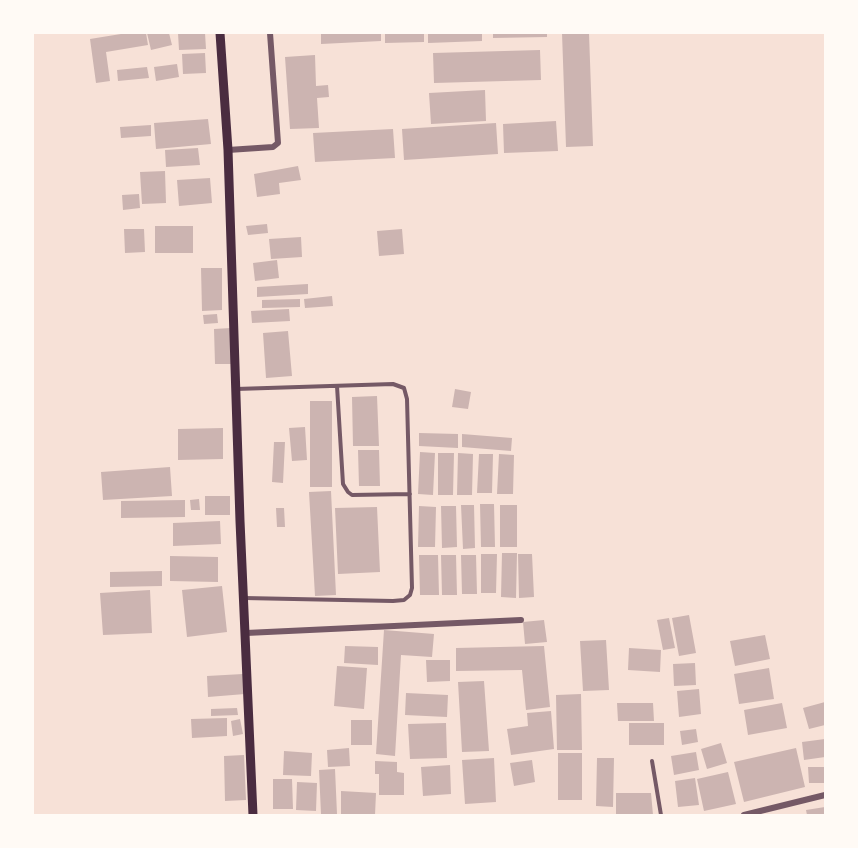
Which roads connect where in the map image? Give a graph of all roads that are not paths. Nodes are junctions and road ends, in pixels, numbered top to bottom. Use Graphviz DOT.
graph roads {
  1 [pos="220,33"];
  2 [pos="270,33"];
  3 [pos="228,150"];
  4 [pos="337,386"];
  5 [pos="236,389"];
  6 [pos="410,494"];
  7 [pos="244,598"];
  8 [pos="521,620"];
  9 [pos="246,633"];
  10 [pos="652,761"];
  11 [pos="825,795"];
  12 [pos="253,815"];
  13 [pos="661,815"];
  14 [pos="744,815"];
  1 -- 3 [label="main road"];
  2 -- 3 [label="street"];
  3 -- 5 [label="main road"];
  4 -- 5 [label="lane"];
  4 -- 6 [label="lane"];
  4 -- 6 [label="lane"];
  5 -- 7 [label="main road"];
  6 -- 7 [label="lane"];
  7 -- 9 [label="main road"];
  8 -- 9 [label="street"];
  9 -- 12 [label="main road"];
  10 -- 13 [label="lane"];
  11 -- 14 [label="street"];
}
